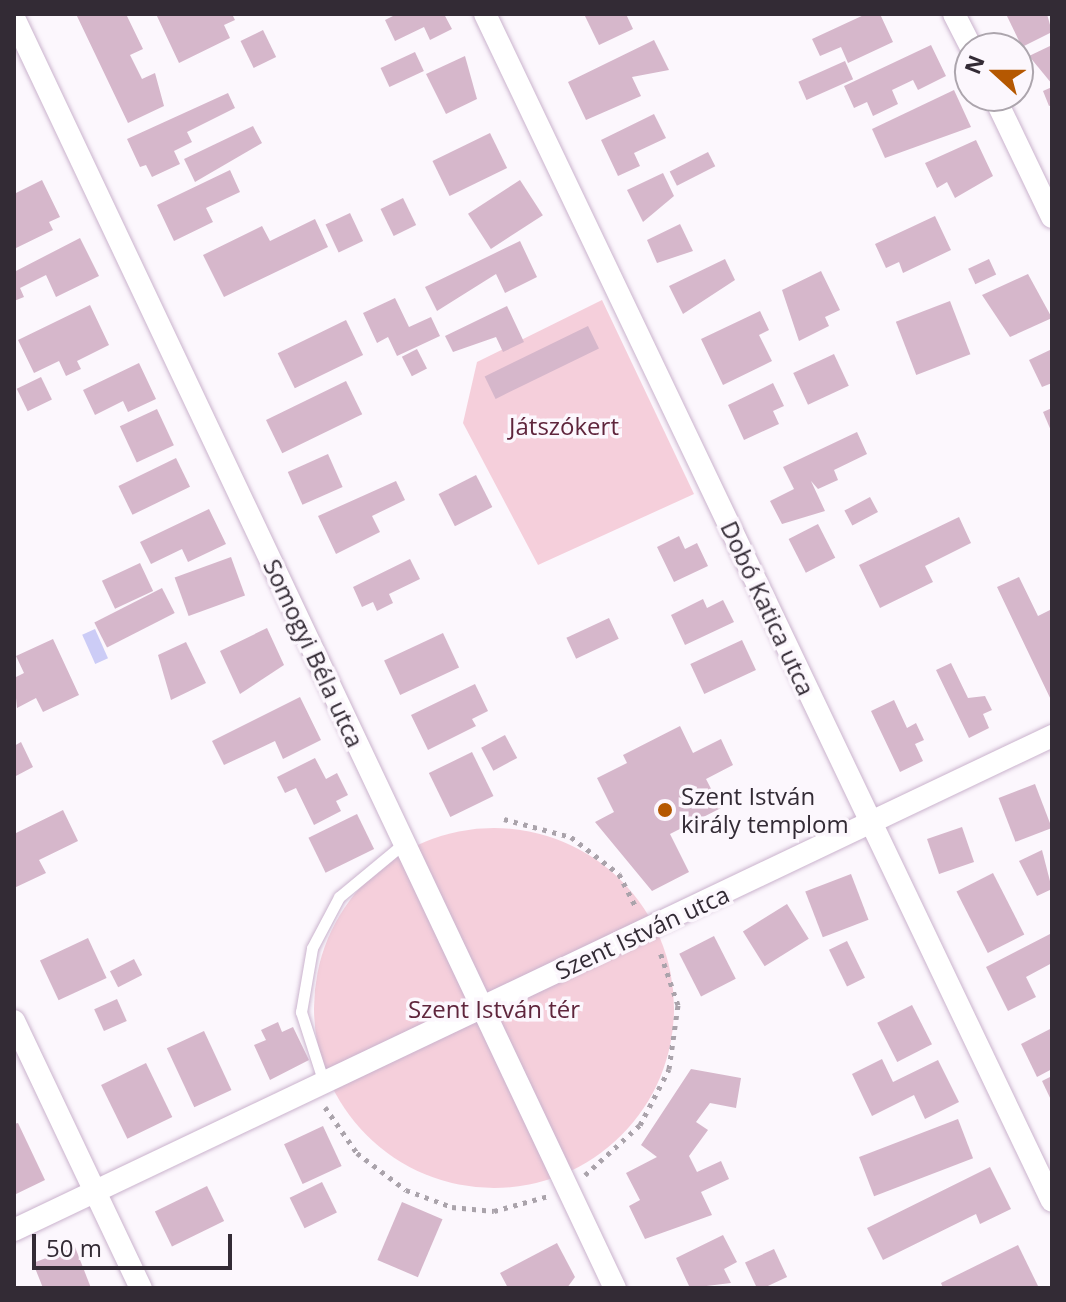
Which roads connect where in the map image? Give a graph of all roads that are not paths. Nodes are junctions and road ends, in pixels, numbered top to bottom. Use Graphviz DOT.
graph roads {
  1 [pos="485,14"];
  2 [pos="954,14"];
  3 [pos="14,18"];
  4 [pos="963,32"];
  5 [pos="1002,112"];
  6 [pos="1052,217"];
  7 [pos="1052,736"];
  8 [pos="871,822"];
  9 [pos="403,844"];
  10 [pos="483,1007"];
  11 [pos="14,1021"];
  12 [pos="320,1086"];
  13 [pos="96,1191"];
  14 [pos="1052,1201"];
  15 [pos="14,1230"];
  16 [pos="141,1288"];
  17 [pos="615,1288"];
  1 -- 8 [label="street, Dobó Katica utca"];
  2 -- 4 [label="street"];
  3 -- 9 [label="street, Somogyi Béla utca"];
  5 -- 6 [label="street"];
  7 -- 8 [label="street, Szent István utca"];
  8 -- 10 [label="street, Szent István utca"];
  8 -- 14 [label="street, Dobó Katica utca"];
  9 -- 10 [label="street, Somogyi Béla utca"];
  9 -- 12 [label="lane"];
  10 -- 12 [label="street, Szent István utca"];
  10 -- 17 [label="street, Somogyi Béla utca"];
  11 -- 13 [label="street"];
  12 -- 13 [label="street, Szent István utca"];
  13 -- 15 [label="street, Szent István utca"];
  13 -- 16 [label="street"];
}
